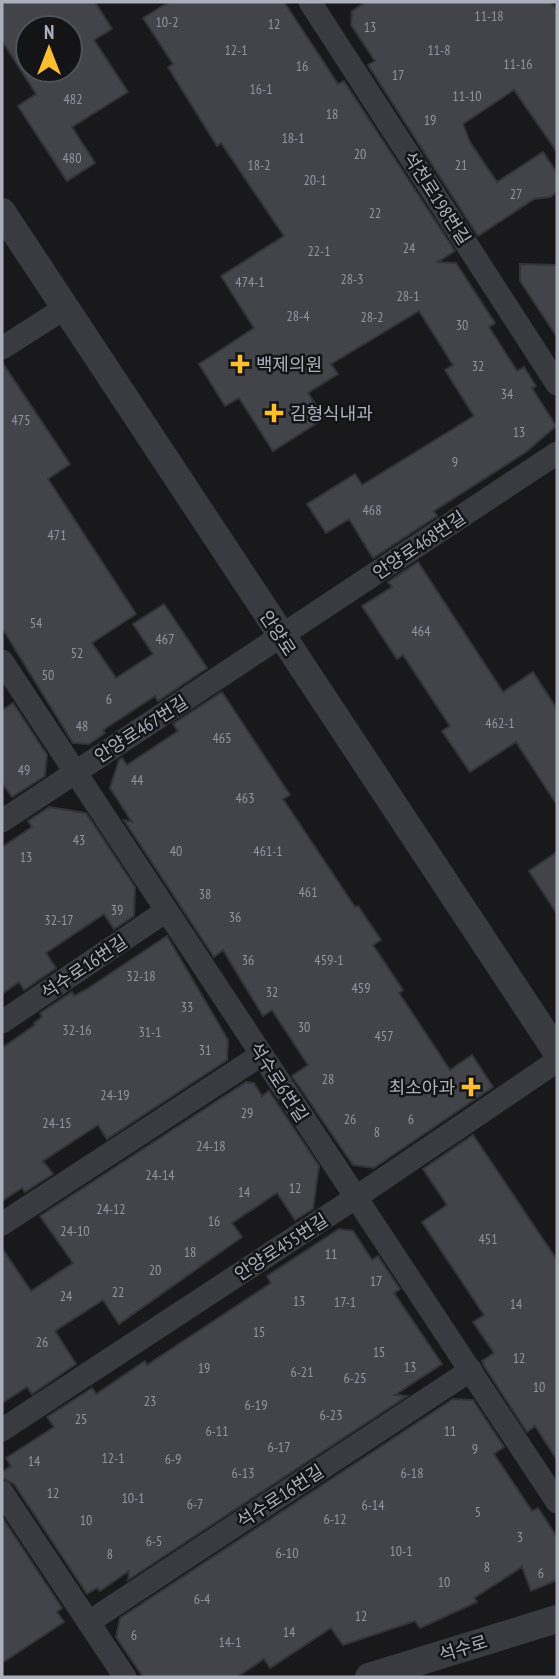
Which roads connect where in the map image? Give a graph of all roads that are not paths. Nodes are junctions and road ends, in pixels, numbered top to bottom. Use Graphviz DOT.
graph roads {
  1 [pos="321,5"];
  2 [pos="2,212"];
  3 [pos="65,308"];
  4 [pos="2,348"];
  5 [pos="557,384"];
  6 [pos="557,453"];
  7 [pos="280,636"];
  8 [pos="2,661"];
  9 [pos="75,772"];
  10 [pos="2,821"];
  11 [pos="166,911"];
  12 [pos="2,1022"];
  13 [pos="557,1052"];
  14 [pos="261,1055"];
  15 [pos="557,1061"];
  16 [pos="355,1198"];
  17 [pos="2,1224"];
  18 [pos="471,1370"];
  19 [pos="2,1430"];
  20 [pos="2,1492"];
  21 [pos="557,1502"];
  22 [pos="557,1619"];
  23 [pos="89,1622"];
  24 [pos="125,1677"];
  25 [pos="369,1677"];
  1 -- 5 [label="street, 석천로198번길"];
  2 -- 3 [label="street, 안양로"];
  3 -- 4 [label="street"];
  3 -- 7 [label="street, 안양로"];
  6 -- 7 [label="street, 안양로468번길"];
  7 -- 9 [label="street, 안양로467번길"];
  7 -- 13 [label="street, 안양로"];
  8 -- 9 [label="street, 석수로6번길"];
  9 -- 10 [label="street, 안양로467번길"];
  9 -- 11 [label="street, 석수로6번길"];
  11 -- 12 [label="street, 석수로16번길"];
  11 -- 14 [label="street, 석수로6번길"];
  14 -- 16 [label="street, 석수로6번길"];
  14 -- 17 [label="street"];
  15 -- 16 [label="street, 안양로455번길"];
  16 -- 18 [label="street, 석수로6번길"];
  16 -- 19 [label="street, 안양로455번길"];
  18 -- 21 [label="street, 석수로6번길"];
  18 -- 23 [label="street, 석수로16번길"];
  20 -- 23 [label="street"];
  22 -- 25 [label="street, 석수로"];
  23 -- 24 [label="street"];
}
